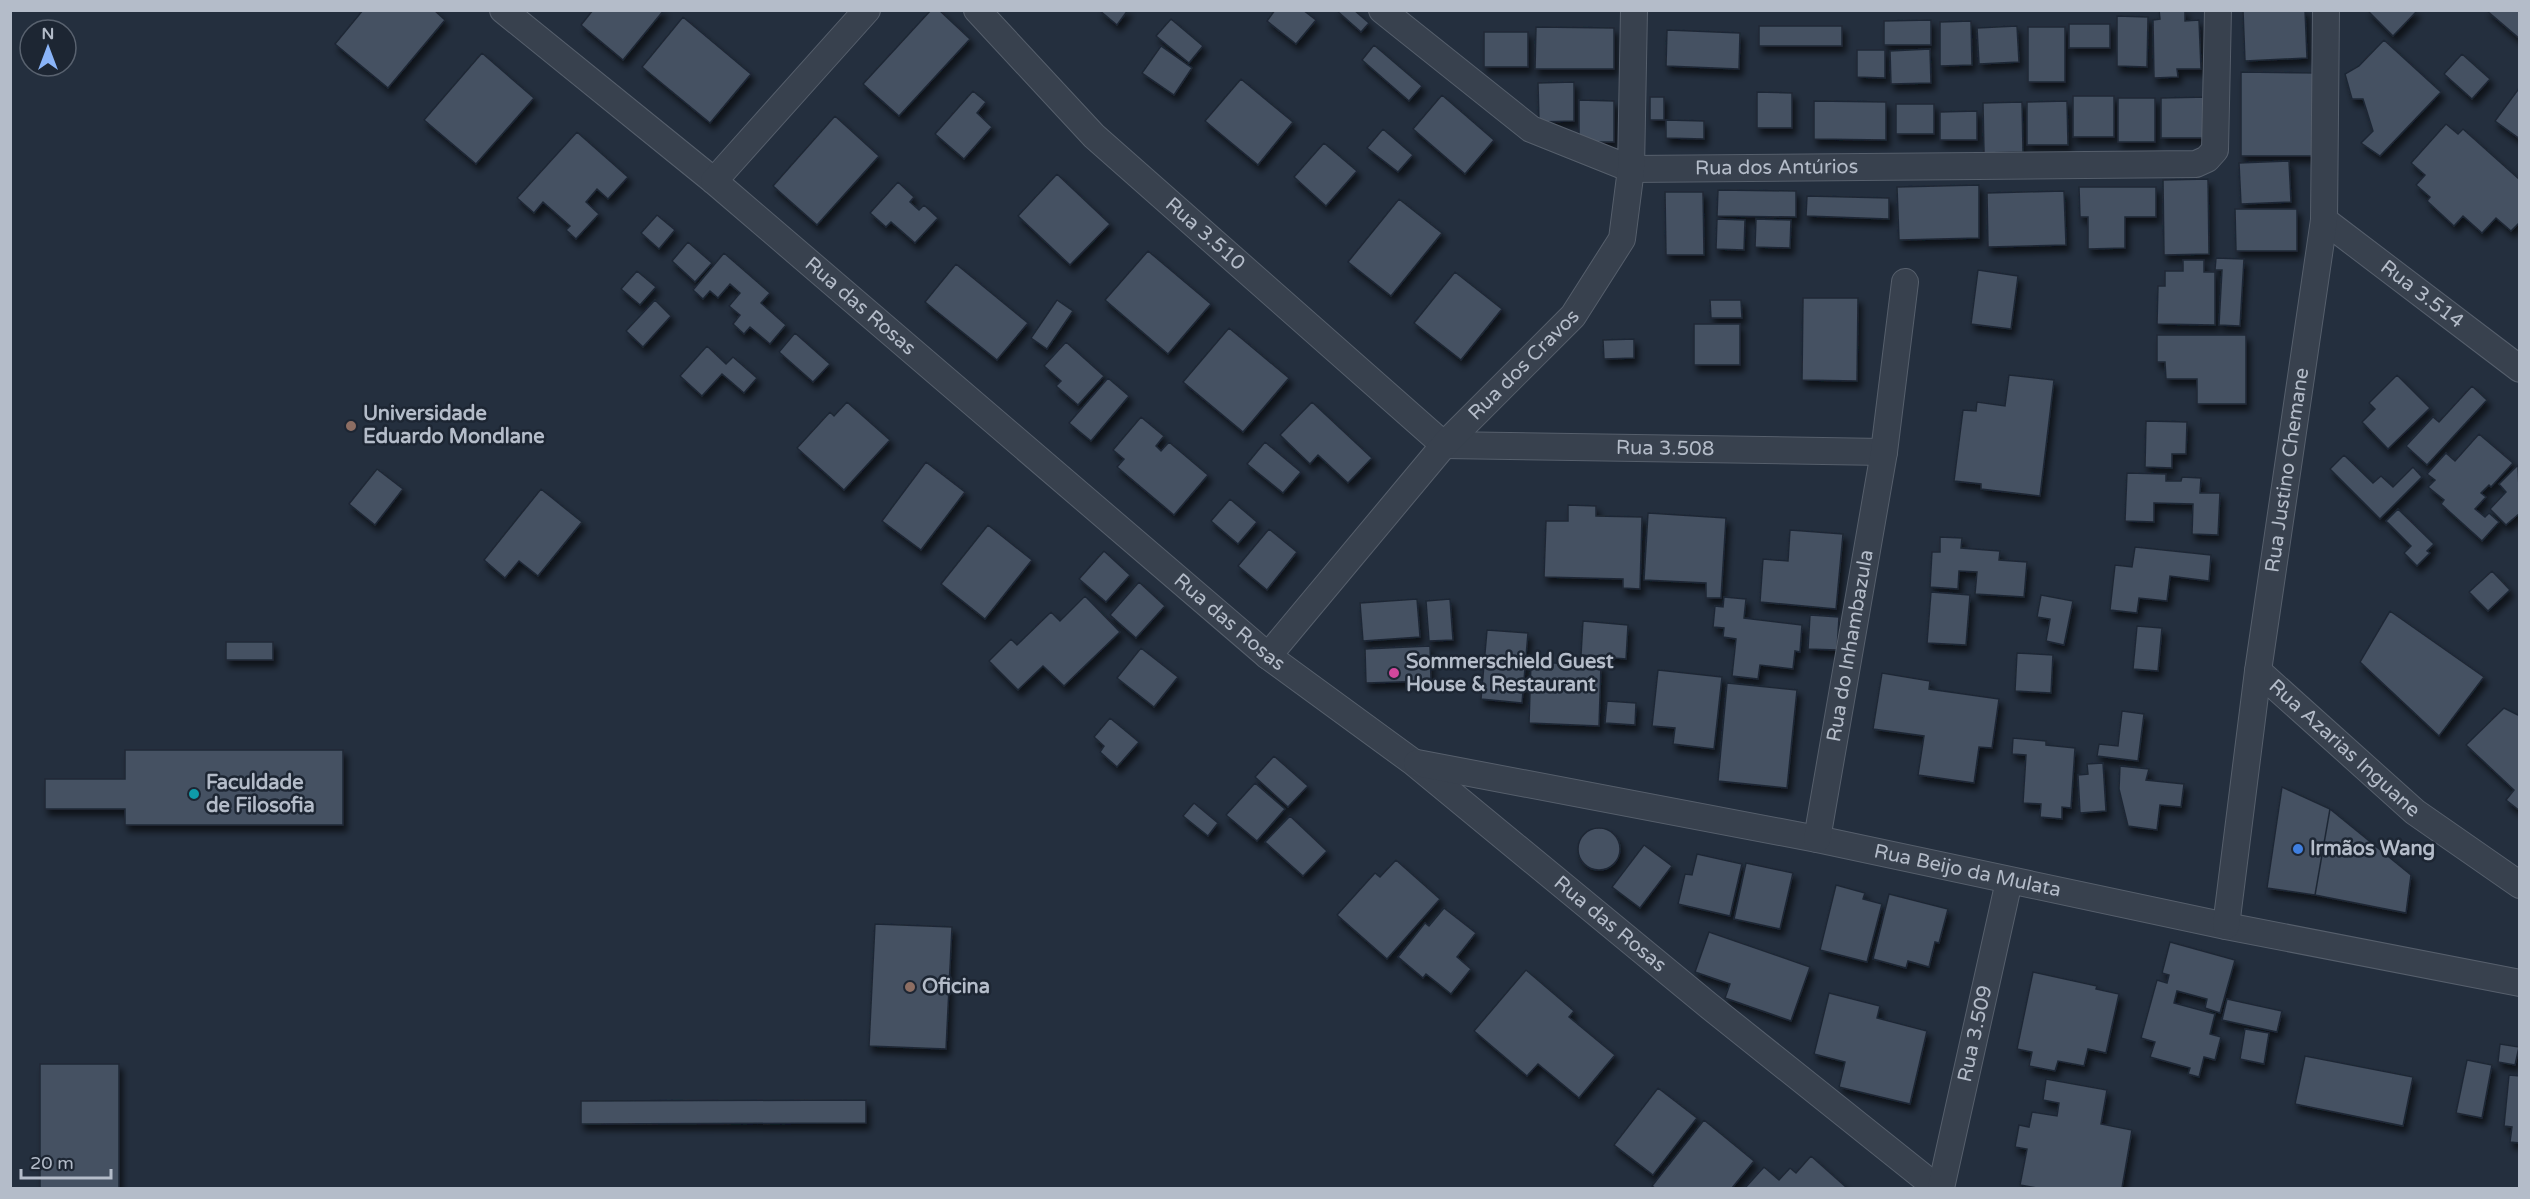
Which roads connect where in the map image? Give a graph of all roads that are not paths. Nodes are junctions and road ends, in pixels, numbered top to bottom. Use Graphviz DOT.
graph roads {
  1 [pos="503,10"];
  2 [pos="867,10"];
  3 [pos="977,10"];
  4 [pos="1382,10"];
  5 [pos="1634,10"];
  6 [pos="2218,10"];
  7 [pos="2326,10"];
  8 [pos="1631,170"];
  9 [pos="714,181"];
  10 [pos="2324,220"];
  11 [pos="1905,282"];
  12 [pos="2520,369"];
  13 [pos="1444,445"];
  14 [pos="1884,452"];
  15 [pos="1268,656"];
  16 [pos="2258,670"];
  17 [pos="1413,762"];
  18 [pos="1817,839"];
  19 [pos="2009,881"];
  20 [pos="2520,885"];
  21 [pos="2226,926"];
  22 [pos="2520,982"];
  23 [pos="1939,1188"];
  1 -- 9 [label="street, Rua das Rosas"];
  2 -- 9 [label="street"];
  3 -- 13 [label="street, Rua 3.510"];
  4 -- 8 [label="street, Rua dos Antúrios"];
  5 -- 8 [label="street, Rua dos Cravos"];
  6 -- 8 [label="street, Rua dos Antúrios"];
  7 -- 10 [label="street, Rua Justino Chemane"];
  8 -- 13 [label="street, Rua dos Cravos"];
  9 -- 15 [label="street, Rua das Rosas"];
  10 -- 12 [label="street, Rua 3.514"];
  10 -- 16 [label="street, Rua Justino Chemane"];
  11 -- 14 [label="street, Rua do Inhambazula"];
  13 -- 14 [label="street, Rua 3.508"];
  13 -- 15 [label="street, Rua dos Cravos"];
  14 -- 18 [label="street, Rua do Inhambazula"];
  15 -- 17 [label="street, Rua das Rosas"];
  16 -- 20 [label="street, Rua Azarias Inguane"];
  16 -- 21 [label="street, Rua Justino Chemane"];
  17 -- 18 [label="street, Rua Beijo da Mulata"];
  17 -- 23 [label="street, Rua das Rosas"];
  18 -- 19 [label="street, Rua Beijo da Mulata"];
  19 -- 21 [label="street, Rua Beijo da Mulata"];
  19 -- 23 [label="street, Rua 3.509"];
  21 -- 22 [label="street, Rua Beijo da Mulata"];
}
